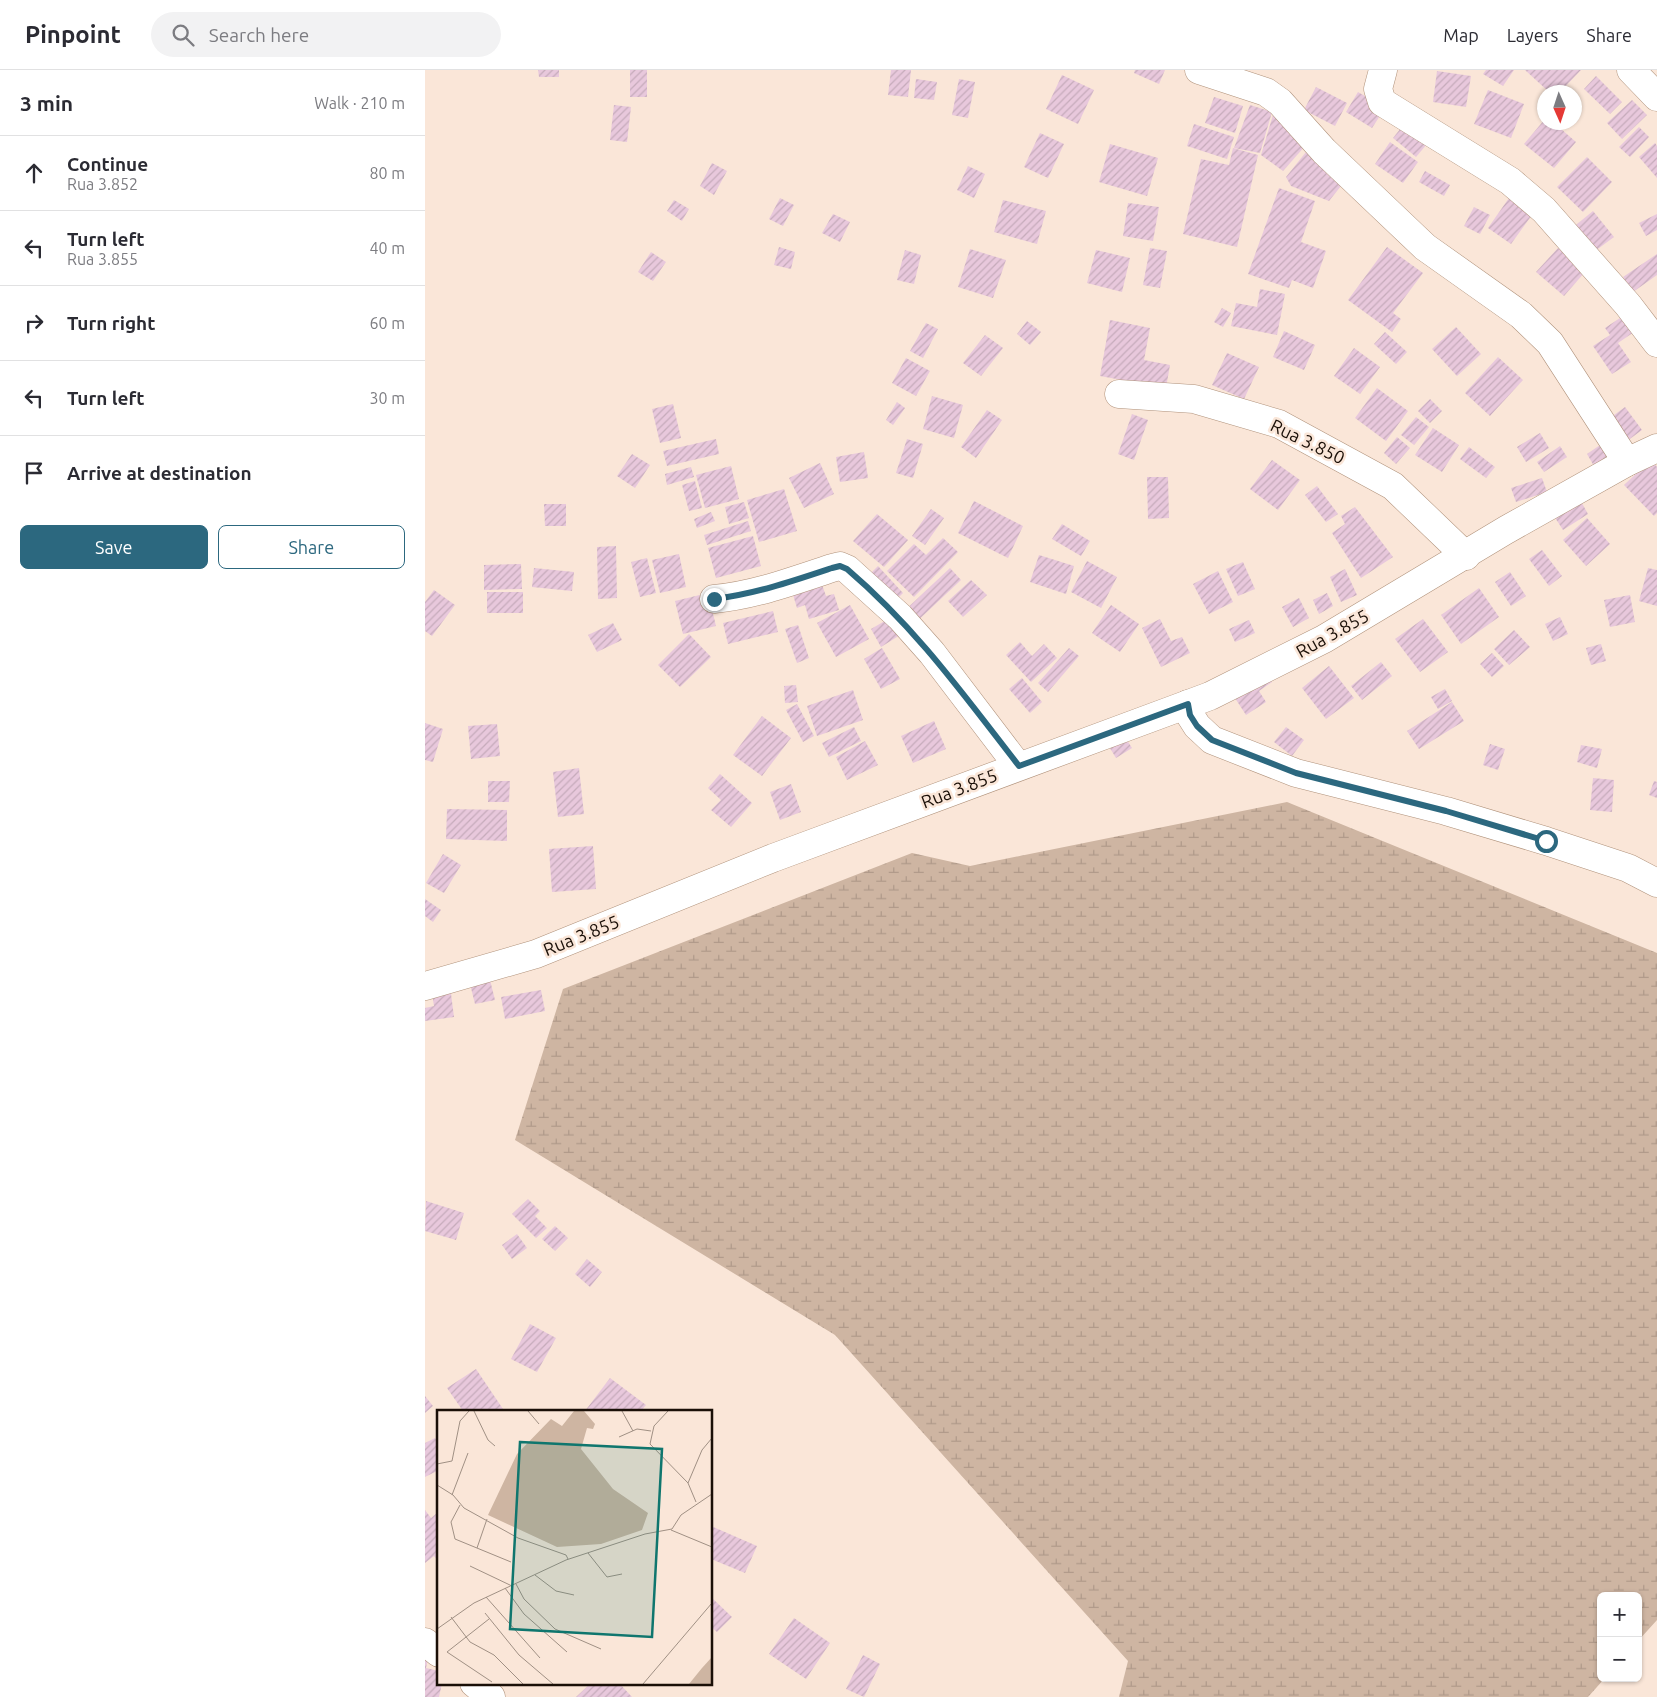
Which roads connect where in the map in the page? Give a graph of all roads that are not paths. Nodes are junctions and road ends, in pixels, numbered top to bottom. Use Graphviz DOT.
graph roads {
  1 [pos="1199,70"];
  2 [pos="1383,70"];
  3 [pos="1631,70"];
  4 [pos="1657,97"];
  5 [pos="1657,343"];
  6 [pos="1119,394"];
  7 [pos="1657,448"];
  8 [pos="1627,462"];
  9 [pos="1465,556"];
  10 [pos="714,599"];
  11 [pos="1188,704"];
  12 [pos="1019,766"];
  13 [pos="1657,883"];
  14 [pos="425,986"];
  15 [pos="425,1642"];
  16 [pos="437,1651"];
  17 [pos="476,1684"];
  18 [pos="491,1697"];
  1 -- 8 [label="street"];
  2 -- 5 [label="street"];
  3 -- 4 [label="street"];
  6 -- 9 [label="street, Rua 3.850"];
  7 -- 8 [label="street, Rua 3.855"];
  8 -- 9 [label="street, Rua 3.855"];
  9 -- 11 [label="street, Rua 3.855"];
  10 -- 12 [label="street"];
  11 -- 12 [label="street, Rua 3.855"];
  11 -- 13 [label="street"];
  12 -- 14 [label="street, Rua 3.855"];
  15 -- 16 [label="street"];
  17 -- 18 [label="street"];
}
